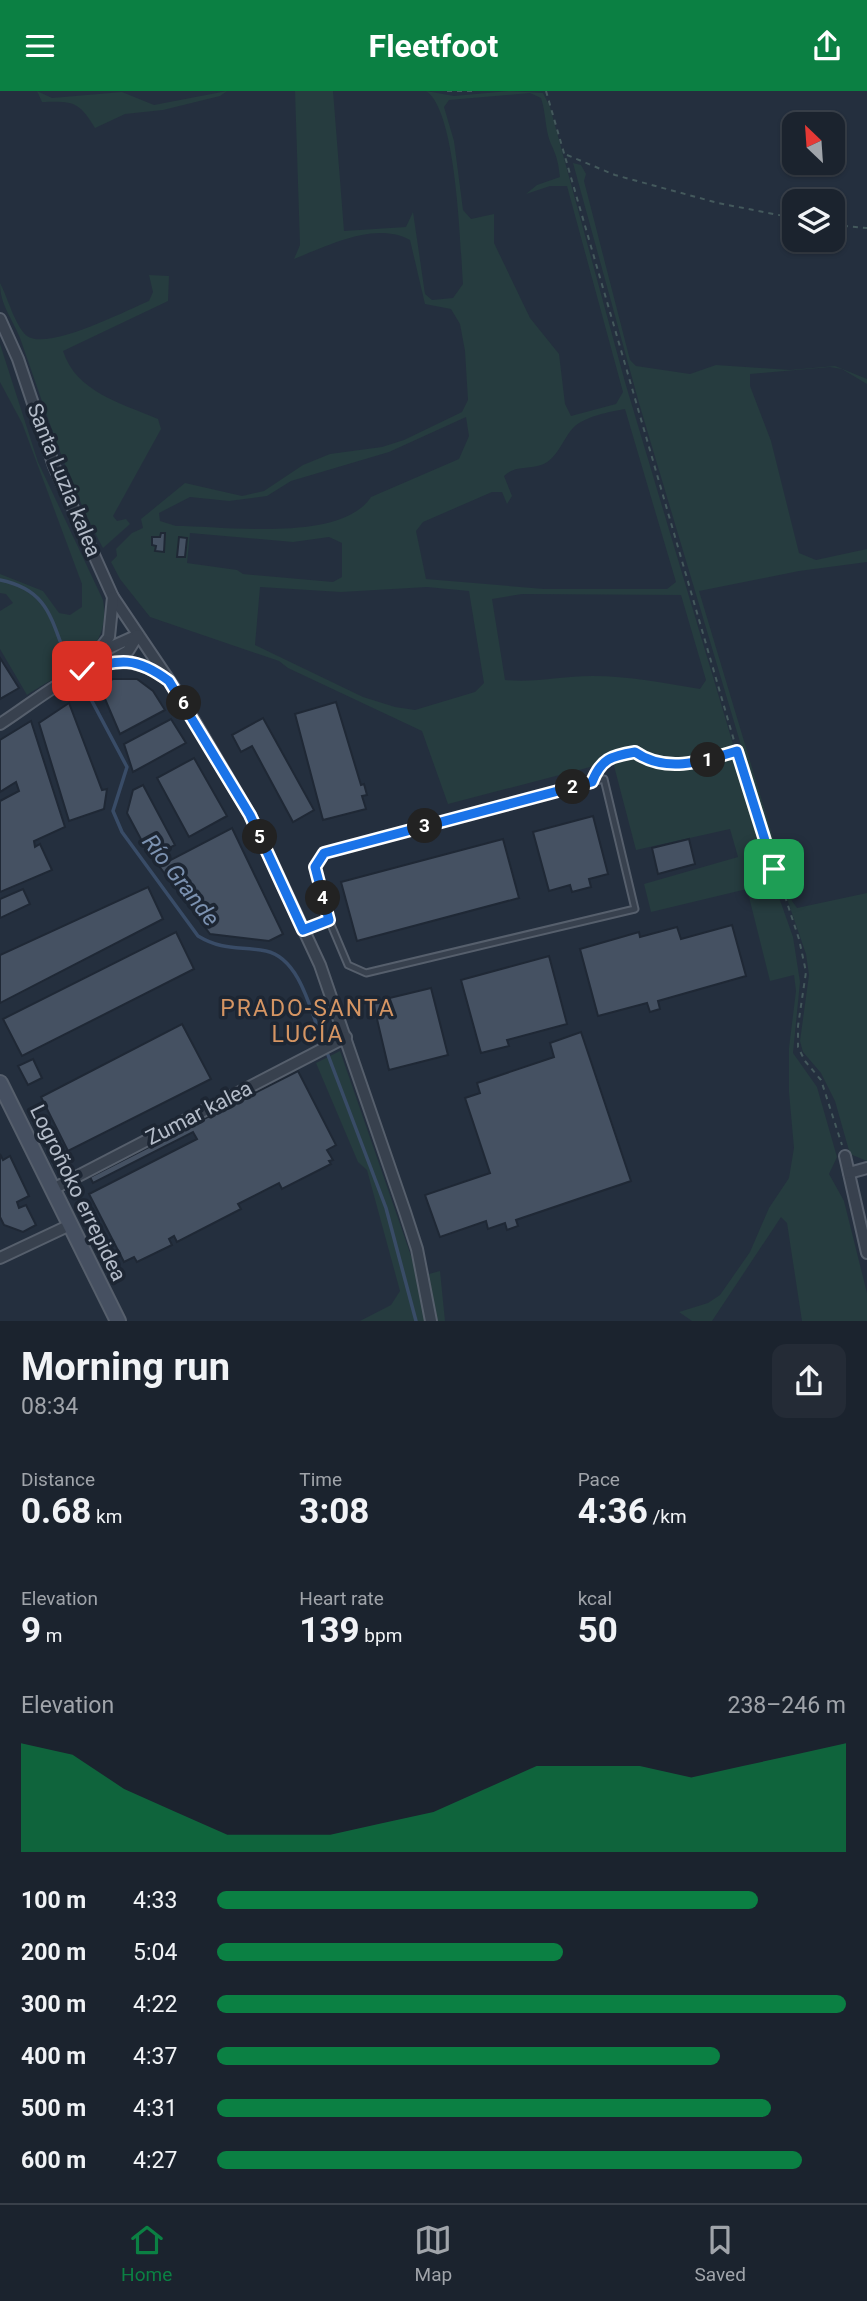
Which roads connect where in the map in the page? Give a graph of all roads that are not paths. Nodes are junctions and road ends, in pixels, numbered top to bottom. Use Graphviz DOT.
graph roads {
  1 [pos="0,319"];
  2 [pos="113,597"];
  3 [pos="138,635"];
  4 [pos="100,652"];
  5 [pos="107,662"];
  6 [pos="82,671"];
  7 [pos="169,681"];
  8 [pos="0,724"];
  9 [pos="329,920"];
  10 [pos="303,930"];
  11 [pos="346,1037"];
  12 [pos="0,1083"];
  13 [pos="845,1156"];
  14 [pos="867,1168"];
  15 [pos="849,1173"];
  16 [pos="53,1189"];
  17 [pos="71,1225"];
  18 [pos="867,1253"];
  19 [pos="0,1258"];
  20 [pos="118,1321"];
  21 [pos="431,1321"];
  1 -- 2 [label="street, Santa Luzia kalea"];
  2 -- 3 [label="street, Santa Luzia kalea"];
  2 -- 4 [label="street"];
  3 -- 4 [label="street"];
  3 -- 5 [label="street"];
  3 -- 7 [label="street, Santa Luzia kalea"];
  4 -- 6 [label="street"];
  5 -- 6 [label="street"];
  5 -- 7 [label="street"];
  6 -- 8 [label="street"];
  7 -- 10 [label="street, Santa Luzia kalea"];
  9 -- 9 [label="lane"];
  9 -- 10 [label="lane"];
  10 -- 11 [label="street, Santa Luzia kalea"];
  11 -- 16 [label="street, Zumar kalea"];
  11 -- 21 [label="street, Santa Luzia kalea"];
  12 -- 16 [label="main road, Logroñoko errepidea"];
  13 -- 15 [label="street"];
  14 -- 15 [label="street"];
  15 -- 18 [label="street"];
  16 -- 17 [label="main road, Logroñoko errepidea"];
  17 -- 19 [label="street"];
  17 -- 20 [label="main road, Logroñoko errepidea"];
}
